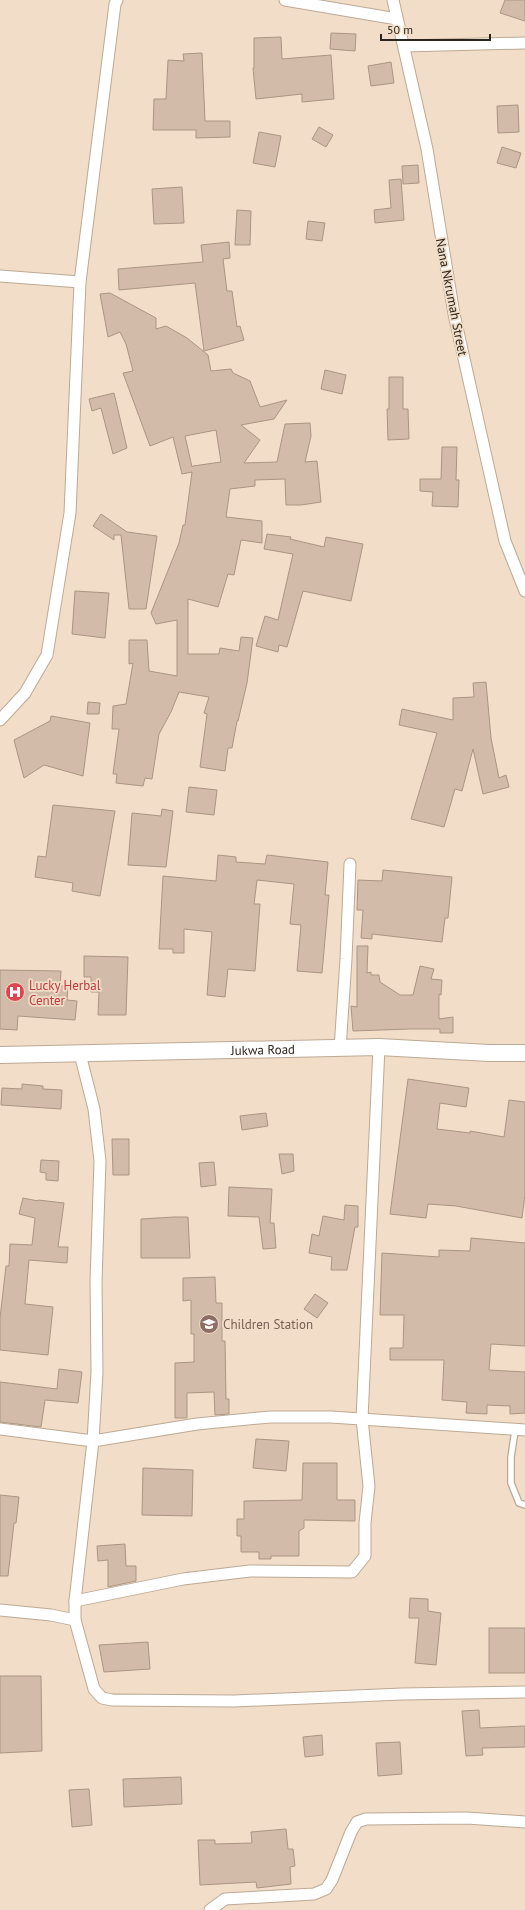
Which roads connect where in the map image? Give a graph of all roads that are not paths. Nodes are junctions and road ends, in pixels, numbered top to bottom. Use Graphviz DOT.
graph roads {
  1 [pos="117,0"];
  2 [pos="285,0"];
  3 [pos="393,0"];
  4 [pos="397,19"];
  5 [pos="525,43"];
  6 [pos="404,46"];
  7 [pos="0,276"];
  8 [pos="80,282"];
  9 [pos="525,591"];
  10 [pos="0,720"];
  11 [pos="350,864"];
  12 [pos="379,1047"];
  13 [pos="340,1049"];
  14 [pos="525,1053"];
  15 [pos="80,1054"];
  16 [pos="0,1055"];
  17 [pos="362,1419"];
  18 [pos="0,1429"];
  19 [pos="520,1431"];
  20 [pos="93,1441"];
  21 [pos="525,1505"];
  22 [pos="75,1602"];
  23 [pos="0,1610"];
  24 [pos="75,1620"];
  25 [pos="525,1692"];
  26 [pos="525,1822"];
  27 [pos="210,1910"];
  1 -- 8 [label="street"];
  2 -- 4 [label="street"];
  3 -- 4 [label="street, Nana Nkrumah Street"];
  4 -- 6 [label="street, Nana Nkrumah Street"];
  5 -- 6 [label="street"];
  6 -- 9 [label="street, Nana Nkrumah Street"];
  7 -- 8 [label="street"];
  8 -- 10 [label="street"];
  11 -- 13 [label="street"];
  12 -- 13 [label="main road, Jukwa Road"];
  12 -- 14 [label="main road, Jukwa Road"];
  12 -- 17 [label="street"];
  13 -- 15 [label="main road, Jukwa Road"];
  15 -- 16 [label="main road, Jukwa Road"];
  15 -- 20 [label="street"];
  17 -- 19 [label="street"];
  17 -- 20 [label="street"];
  17 -- 22 [label="street"];
  18 -- 20 [label="street"];
  19 -- 21 [label="lane"];
  20 -- 22 [label="street"];
  22 -- 24 [label="street"];
  23 -- 24 [label="street"];
  24 -- 25 [label="street"];
  26 -- 27 [label="street"];
}
